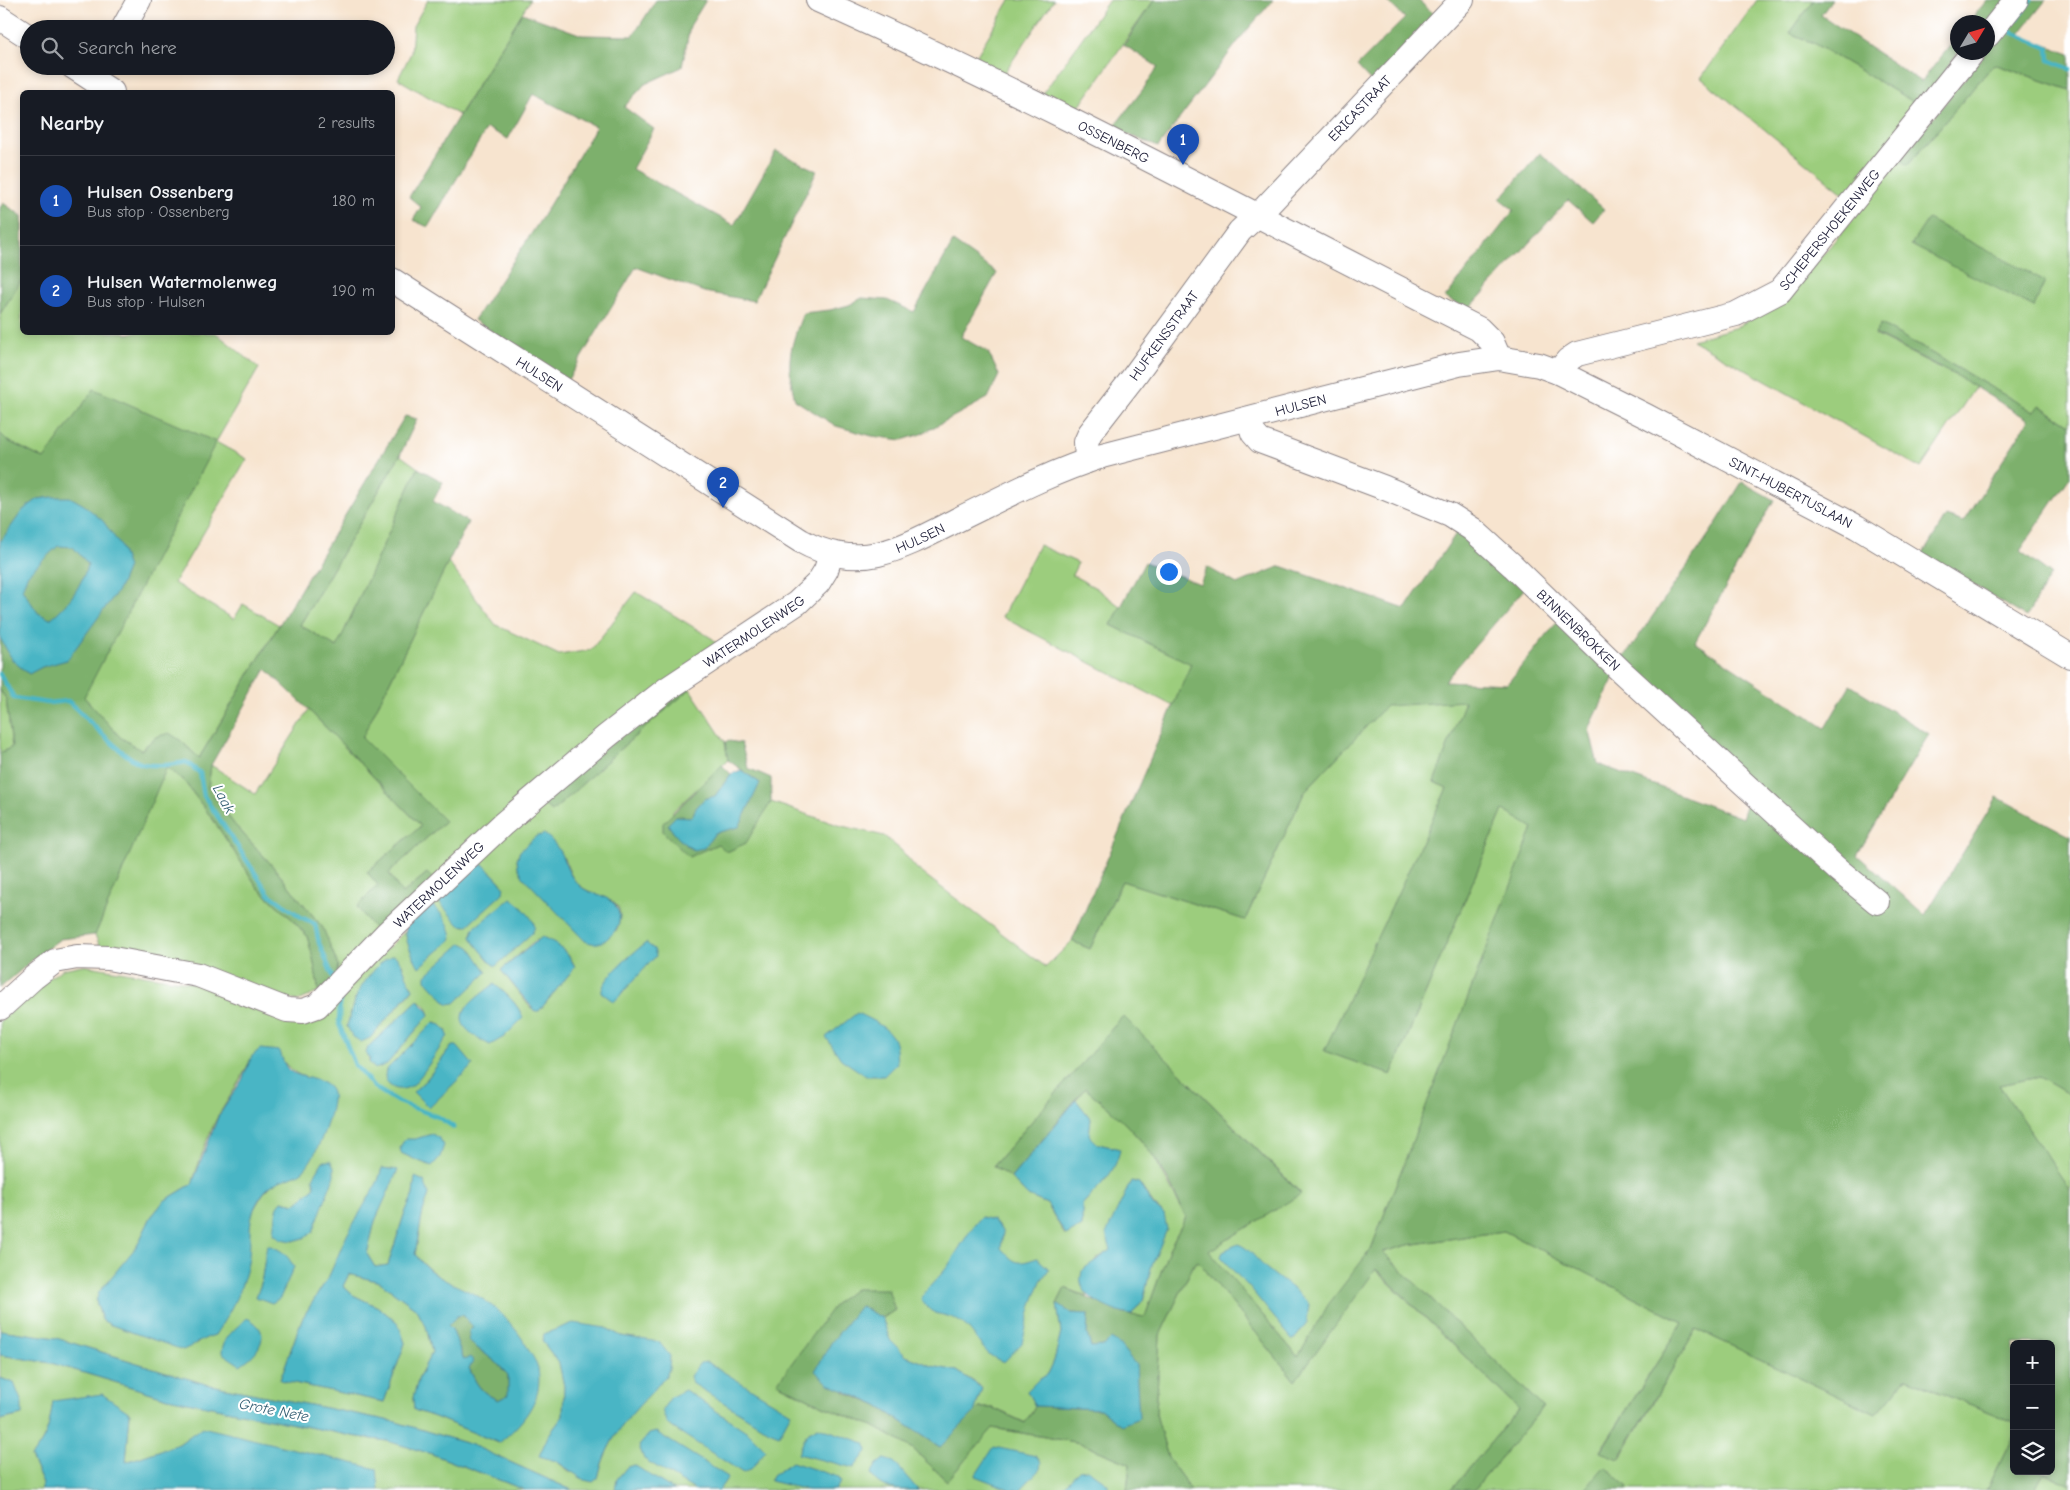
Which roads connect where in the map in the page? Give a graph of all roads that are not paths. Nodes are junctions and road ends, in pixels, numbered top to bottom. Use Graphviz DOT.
graph roads {
  1 [pos="139,0"];
  2 [pos="818,0"];
  3 [pos="1462,0"];
  4 [pos="2016,0"];
  5 [pos="0,18"];
  6 [pos="128,20"];
  7 [pos="1995,26"];
  8 [pos="20,31"];
  9 [pos="1967,60"];
  10 [pos="1257,216"];
  11 [pos="395,282"];
  12 [pos="1499,358"];
  13 [pos="1558,372"];
  14 [pos="1249,418"];
  15 [pos="1088,461"];
  16 [pos="831,554"];
  17 [pos="2070,656"];
  18 [pos="1877,902"];
  19 [pos="0,1008"];
  1 -- 6 [label="street"];
  2 -- 10 [label="street, OSSENBERG"];
  3 -- 10 [label="street, ERICASTRAAT"];
  4 -- 7 [label="street"];
  5 -- 8 [label="street"];
  9 -- 13 [label="street, SCHEPERSHOEKENWEG"];
  10 -- 12 [label="street, OSSENBERG"];
  10 -- 15 [label="street, HUFKENSSTRAAT"];
  11 -- 16 [label="street, HULSEN"];
  12 -- 13 [label="street, SINT-HUBERTUSLAAN"];
  12 -- 14 [label="street, HULSEN"];
  13 -- 17 [label="street, SINT-HUBERTUSLAAN"];
  14 -- 15 [label="street, HULSEN"];
  14 -- 18 [label="street, BINNENBROKKEN"];
  15 -- 16 [label="street, HULSEN"];
  16 -- 19 [label="street, WATERMOLENWEG"];
}
